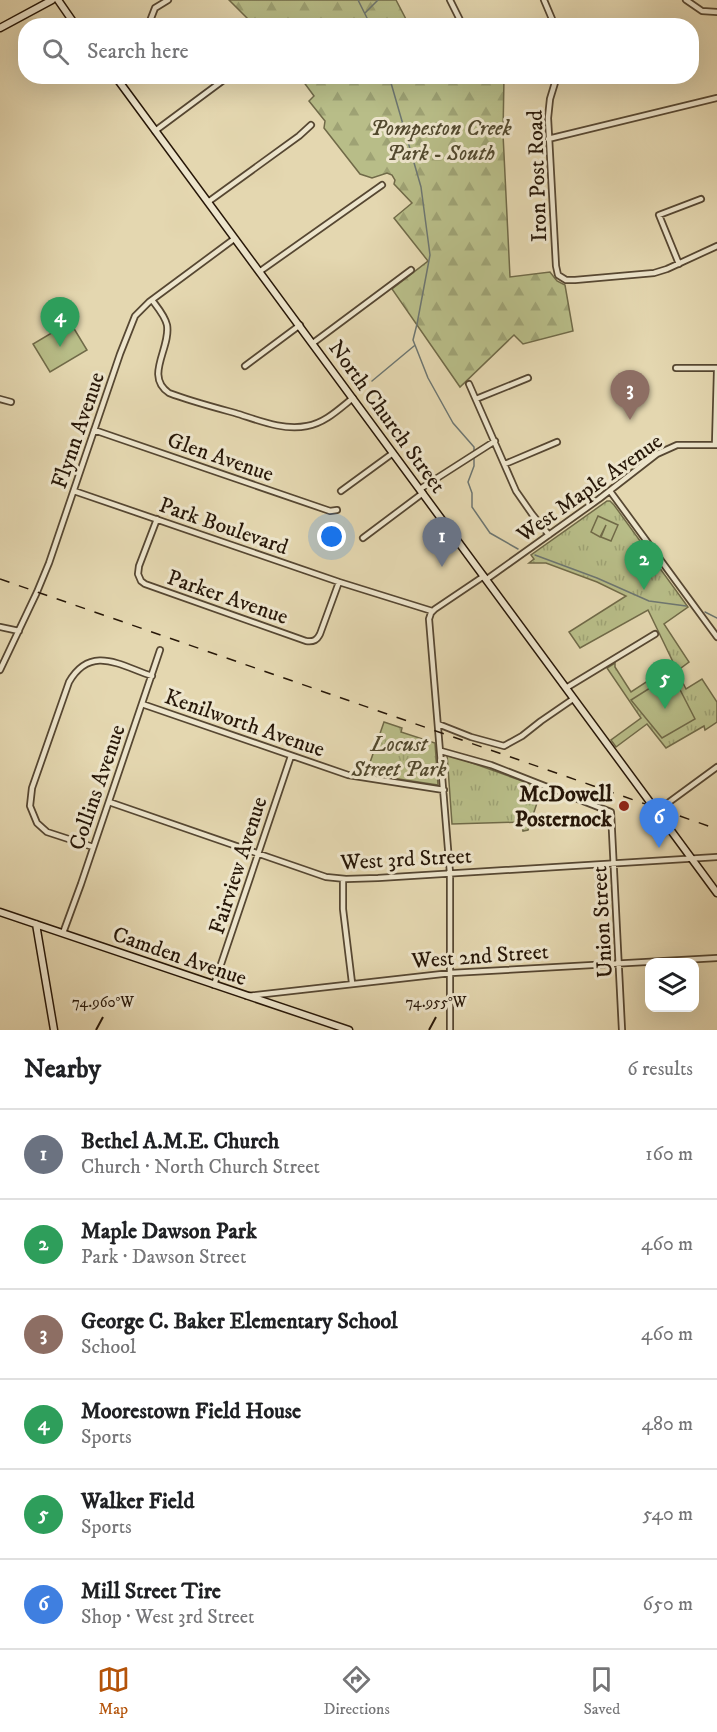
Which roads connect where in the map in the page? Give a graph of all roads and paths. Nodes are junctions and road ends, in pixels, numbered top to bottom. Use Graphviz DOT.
graph roads {
  1 [pos="52,0"];
  2 [pos="58,0"];
  3 [pos="168,0"];
  4 [pos="544,0"];
  5 [pos="686,0"];
  6 [pos="453,1"];
  7 [pos="717,12"];
  8 [pos="18,18"];
  9 [pos="19,18"];
  10 [pos="70,18"];
  11 [pos="151,18"];
  12 [pos="460,18"];
  13 [pos="552,18"];
  14 [pos="0,28"];
  15 [pos="121,84"];
  16 [pos="218,84"];
  17 [pos="555,84"];
  18 [pos="717,98"];
  19 [pos="311,125"];
  20 [pos="154,131"];
  21 [pos="548,139"];
  22 [pos="382,185"];
  23 [pos="701,199"];
  24 [pos="208,202"];
  25 [pos="234,239"];
  26 [pos="717,246"];
  27 [pos="679,264"];
  28 [pos="411,270"];
  29 [pos="259,272"];
  30 [pos="152,300"];
  31 [pos="300,325"];
  32 [pos="313,343"];
  33 [pos="245,366"];
  34 [pos="675,368"];
  35 [pos="717,369"];
  36 [pos="528,378"];
  37 [pos="469,384"];
  38 [pos="353,398"];
  39 [pos="0,399"];
  40 [pos="476,399"];
  41 [pos="11,402"];
  42 [pos="94,430"];
  43 [pos="495,441"];
  44 [pos="557,442"];
  45 [pos="716,445"];
  46 [pos="393,453"];
  47 [pos="505,464"];
  48 [pos="74,490"];
  49 [pos="341,491"];
  50 [pos="421,491"];
  51 [pos="610,491"];
  52 [pos="336,510"];
  53 [pos="157,519"];
  54 [pos="549,535"];
  55 [pos="363,538"];
  56 [pos="486,578"];
  57 [pos="339,582"];
  58 [pos="432,611"];
  59 [pos="0,627"];
  60 [pos="19,631"];
  61 [pos="655,634"];
  62 [pos="717,637"];
  63 [pos="160,650"];
  64 [pos="0,670"];
  65 [pos="152,675"];
  66 [pos="566,688"];
  67 [pos="573,699"];
  68 [pos="142,704"];
  69 [pos="438,724"];
  70 [pos="441,751"];
  71 [pos="291,756"];
  72 [pos="717,767"];
  73 [pos="444,790"];
  74 [pos="109,802"];
  75 [pos="657,811"];
  76 [pos="93,847"];
  77 [pos="259,853"];
  78 [pos="717,857"];
  79 [pos="691,858"];
  80 [pos="614,862"];
  81 [pos="450,873"];
  82 [pos="342,879"];
  83 [pos="717,893"];
  84 [pos="0,912"];
  85 [pos="36,924"];
  86 [pos="63,933"];
  87 [pos="717,957"];
  88 [pos="620,963"];
  89 [pos="451,973"];
  90 [pos="352,983"];
  91 [pos="214,985"];
  92 [pos="245,996"];
  93 [pos="54,1030"];
  94 [pos="349,1030"];
  95 [pos="450,1030"];
  96 [pos="622,1030"];
  1 -- 9 [label="main road"];
  2 -- 10 [label="main road"];
  3 -- 11 [label="street"];
  4 -- 13 [label="street"];
  5 -- 7 [label="street"];
  6 -- 12 [label="street"];
  8 -- 14 [label="main road"];
  15 -- 20 [label="main road, North Church Street"];
  16 -- 20 [label="street"];
  17 -- 21 [label="street, Iron Post Road"];
  18 -- 21 [label="street"];
  19 -- 24 [label="street"];
  20 -- 24 [label="main road, North Church Street"];
  21 -- 27 [label="street, Iron Post Road"];
  22 -- 29 [label="street"];
  23 -- 27 [label="street"];
  24 -- 25 [label="main road, North Church Street"];
  25 -- 29 [label="main road, North Church Street"];
  25 -- 30 [label="street, Flynn Avenue"];
  26 -- 27 [label="street"];
  28 -- 32 [label="street"];
  29 -- 31 [label="main road, North Church Street"];
  30 -- 38 [label="street"];
  30 -- 42 [label="street, Flynn Avenue"];
  31 -- 32 [label="main road, North Church Street"];
  31 -- 33 [label="street"];
  32 -- 38 [label="main road, North Church Street"];
  34 -- 35 [label="street"];
  35 -- 45 [label="street"];
  36 -- 40 [label="street"];
  37 -- 40 [label="street"];
  38 -- 46 [label="main road, North Church Street"];
  39 -- 41 [label="street"];
  40 -- 43 [label="street"];
  42 -- 48 [label="street, Flynn Avenue"];
  42 -- 52 [label="street, Glen Avenue"];
  43 -- 47 [label="street"];
  43 -- 50 [label="street"];
  44 -- 47 [label="street"];
  45 -- 51 [label="street, West Maple Avenue"];
  46 -- 49 [label="street"];
  46 -- 50 [label="main road, North Church Street"];
  47 -- 54 [label="street"];
  48 -- 53 [label="street, Park Boulevard"];
  48 -- 60 [label="street, Flynn Avenue"];
  50 -- 55 [label="street"];
  50 -- 56 [label="main road, North Church Street"];
  51 -- 54 [label="street, West Maple Avenue"];
  51 -- 62 [label="street"];
  53 -- 57 [label="street, Park Boulevard"];
  53 -- 57 [label="street, Parker Avenue"];
  54 -- 56 [label="street, West Maple Avenue"];
  56 -- 58 [label="street, West Maple Avenue"];
  56 -- 66 [label="main road, North Church Street"];
  57 -- 58 [label="street, Park Boulevard"];
  58 -- 69 [label="street"];
  59 -- 60 [label="street"];
  60 -- 64 [label="street, Flynn Avenue"];
  61 -- 66 [label="street"];
  63 -- 65 [label="street, Collins Avenue"];
  65 -- 68 [label="street, Collins Avenue"];
  65 -- 76 [label="street"];
  66 -- 67 [label="main road, North Church Street"];
  67 -- 69 [label="street"];
  67 -- 75 [label="main road, North Church Street"];
  68 -- 71 [label="street, Kenilworth Avenue"];
  68 -- 74 [label="street, Collins Avenue"];
  69 -- 70 [label="street"];
  70 -- 73 [label="street"];
  70 -- 80 [label="street, Union Street"];
  71 -- 73 [label="street, Kenilworth Avenue"];
  71 -- 77 [label="street, Fairview Avenue"];
  72 -- 75 [label="street"];
  73 -- 81 [label="street"];
  74 -- 76 [label="street, Collins Avenue"];
  74 -- 77 [label="street, West 3rd Street"];
  75 -- 79 [label="main road, North Church Street"];
  76 -- 86 [label="street, Collins Avenue"];
  77 -- 82 [label="street, West 3rd Street"];
  77 -- 91 [label="street, Fairview Avenue"];
  78 -- 79 [label="street, West 3rd Street"];
  79 -- 80 [label="street, West 3rd Street"];
  79 -- 83 [label="main road, North Church Street"];
  80 -- 81 [label="street, West 3rd Street"];
  80 -- 88 [label="street, Union Street"];
  81 -- 82 [label="street, West 3rd Street"];
  81 -- 89 [label="street"];
  82 -- 90 [label="street"];
  84 -- 85 [label="main road, Camden Avenue"];
  85 -- 86 [label="main road, Camden Avenue"];
  85 -- 93 [label="main road"];
  86 -- 91 [label="main road, Camden Avenue"];
  87 -- 88 [label="street, West 2nd Street"];
  88 -- 89 [label="street, West 2nd Street"];
  88 -- 96 [label="street, Union Street"];
  89 -- 90 [label="street, West 2nd Street"];
  89 -- 95 [label="street"];
  90 -- 92 [label="street, West 2nd Street"];
  91 -- 92 [label="main road, Camden Avenue"];
  92 -- 94 [label="main road, Camden Avenue"];
}
